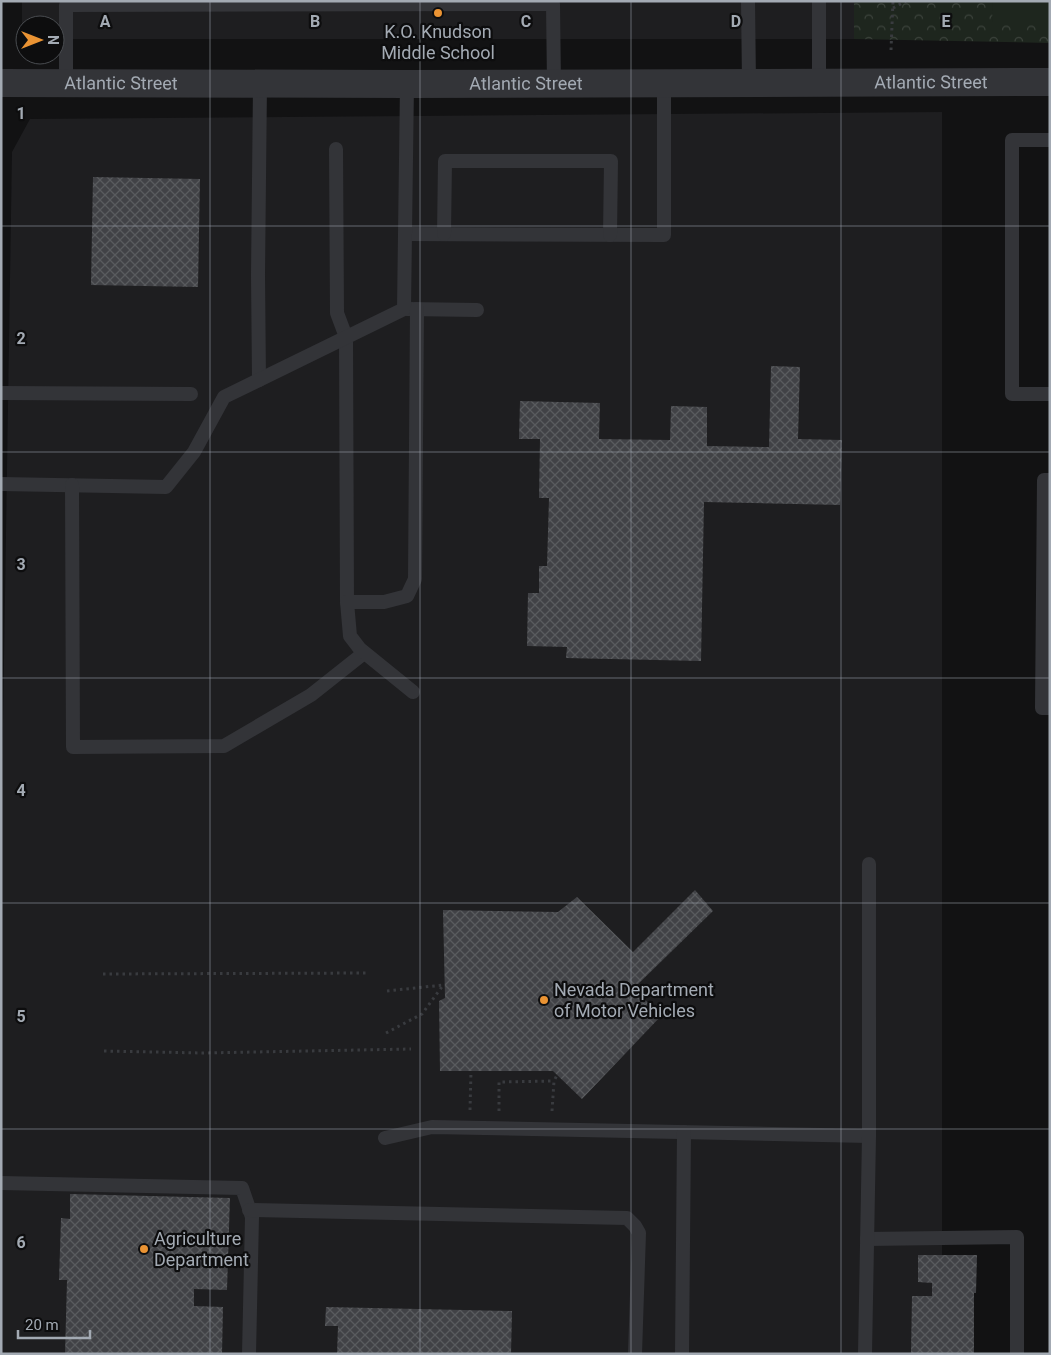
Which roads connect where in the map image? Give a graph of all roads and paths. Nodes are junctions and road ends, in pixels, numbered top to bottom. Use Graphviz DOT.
graph roads {
  1 [pos="748,1"];
  2 [pos="819,1"];
  3 [pos="893,1"];
  4 [pos="906,1"];
  5 [pos="64,3"];
  6 [pos="893,8"];
  7 [pos="891,50"];
  8 [pos="1050,82"];
  9 [pos="1,83"];
  10 [pos="66,83"];
  11 [pos="749,83"];
  12 [pos="819,83"];
  13 [pos="260,84"];
  14 [pos="407,84"];
  15 [pos="554,84"];
  16 [pos="664,84"];
  17 [pos="1050,140"];
  18 [pos="336,149"];
  19 [pos="405,234"];
  20 [pos="444,234"];
  21 [pos="610,235"];
  22 [pos="410,309"];
  23 [pos="477,310"];
  24 [pos="346,337"];
  25 [pos="259,380"];
  26 [pos="1,393"];
  27 [pos="191,394"];
  28 [pos="1050,394"];
  29 [pos="1050,480"];
  30 [pos="1,484"];
  31 [pos="72,485"];
  32 [pos="347,602"];
  33 [pos="364,653"];
  34 [pos="413,692"];
  35 [pos="1050,708"];
  36 [pos="869,864"];
  37 [pos="368,973"];
  38 [pos="103,974"];
  39 [pos="386,991"];
  40 [pos="386,1033"];
  41 [pos="411,1049"];
  42 [pos="104,1051"];
  43 [pos="471,1071"];
  44 [pos="557,1075"];
  45 [pos="554,1081"];
  46 [pos="469,1128"];
  47 [pos="499,1128"];
  48 [pos="551,1130"];
  49 [pos="684,1132"];
  50 [pos="869,1136"];
  51 [pos="384,1138"];
  52 [pos="1,1183"];
  53 [pos="249,1210"];
  54 [pos="867,1239"];
  55 [pos="249,1354"];
  56 [pos="635,1354"];
  57 [pos="682,1354"];
  58 [pos="865,1354"];
  59 [pos="1017,1354"];
  1 -- 11 [label="lane"];
  2 -- 12 [label="lane"];
  3 -- 6 [label="path"];
  4 -- 6 [label="path"];
  5 -- 10 [label="lane"];
  5 -- 15 [label="lane"];
  6 -- 7 [label="path"];
  8 -- 12 [label="street, Atlantic Street"];
  9 -- 10 [label="street, Atlantic Street"];
  10 -- 13 [label="street, Atlantic Street"];
  11 -- 12 [label="street, Atlantic Street"];
  11 -- 16 [label="street, Atlantic Street"];
  13 -- 14 [label="street, Atlantic Street"];
  13 -- 25 [label="lane"];
  14 -- 15 [label="street, Atlantic Street"];
  14 -- 19 [label="lane"];
  15 -- 16 [label="street, Atlantic Street"];
  16 -- 21 [label="lane"];
  17 -- 28 [label="lane"];
  18 -- 24 [label="lane"];
  19 -- 20 [label="lane"];
  19 -- 22 [label="lane"];
  20 -- 21 [label="lane"];
  20 -- 21 [label="lane"];
  22 -- 23 [label="lane"];
  22 -- 24 [label="lane"];
  22 -- 32 [label="lane"];
  24 -- 25 [label="lane"];
  24 -- 32 [label="lane"];
  25 -- 31 [label="lane"];
  26 -- 27 [label="lane"];
  29 -- 35 [label="lane"];
  30 -- 31 [label="lane"];
  31 -- 33 [label="lane"];
  32 -- 33 [label="lane"];
  33 -- 34 [label="lane"];
  36 -- 50 [label="lane"];
  37 -- 38 [label="path"];
  39 -- 40 [label="path"];
  41 -- 42 [label="path"];
  43 -- 46 [label="path"];
  44 -- 45 [label="path"];
  45 -- 47 [label="path"];
  45 -- 48 [label="path"];
  46 -- 47 [label="lane"];
  46 -- 51 [label="lane"];
  47 -- 48 [label="lane"];
  48 -- 49 [label="lane"];
  49 -- 50 [label="lane"];
  49 -- 57 [label="lane"];
  50 -- 54 [label="lane"];
  52 -- 53 [label="lane"];
  53 -- 55 [label="lane"];
  53 -- 56 [label="lane"];
  54 -- 58 [label="lane"];
  54 -- 59 [label="lane"];
}
